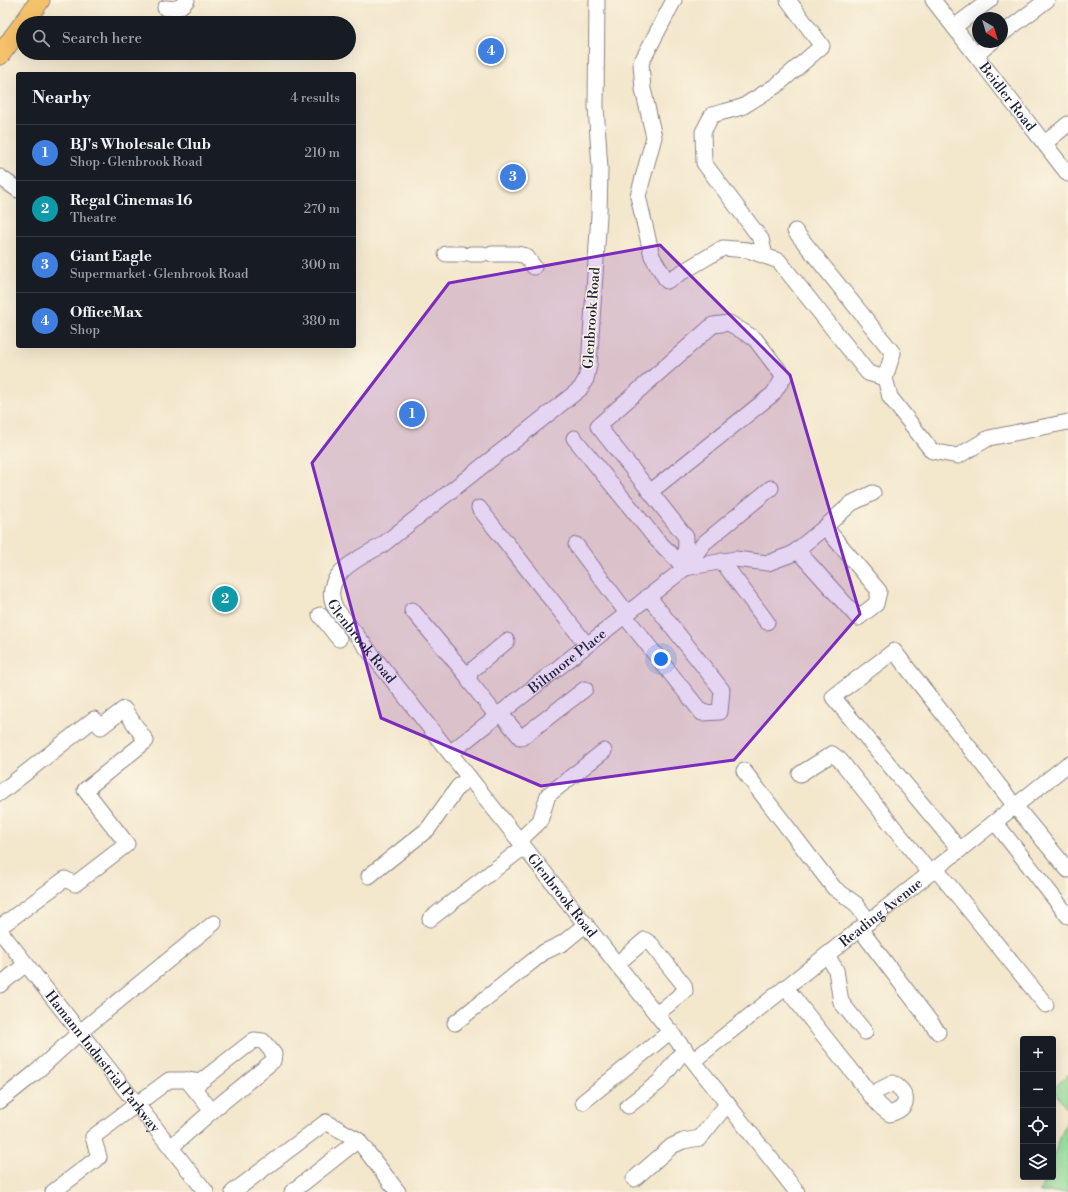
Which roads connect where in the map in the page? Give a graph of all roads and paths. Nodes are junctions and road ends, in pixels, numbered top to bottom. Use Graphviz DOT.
graph roads {
  1 [pos="40,0"];
  2 [pos="187,0"];
  3 [pos="597,0"];
  4 [pos="674,0"];
  5 [pos="788,0"];
  6 [pos="933,0"];
  7 [pos="990,0"];
  8 [pos="1047,0"];
  9 [pos="165,8"];
  10 [pos="28,16"];
  11 [pos="954,27"];
  12 [pos="1008,29"];
  13 [pos="16,33"];
  14 [pos="985,48"];
  15 [pos="0,55"];
  16 [pos="976,55"];
  17 [pos="1068,124"];
  18 [pos="1045,143"];
  19 [pos="1066,167"];
  20 [pos="0,177"];
  21 [pos="16,189"];
  22 [pos="795,231"];
  23 [pos="446,254"];
  24 [pos="765,256"];
  25 [pos="534,266"];
  26 [pos="885,378"];
  27 [pos="1068,422"];
  28 [pos="574,438"];
  29 [pos="770,488"];
  30 [pos="650,492"];
  31 [pos="873,493"];
  32 [pos="479,508"];
  33 [pos="825,527"];
  34 [pos="576,545"];
  35 [pos="797,550"];
  36 [pos="722,561"];
  37 [pos="685,568"];
  38 [pos="648,596"];
  39 [pos="412,610"];
  40 [pos="626,614"];
  41 [pos="320,615"];
  42 [pos="767,622"];
  43 [pos="339,639"];
  44 [pos="507,641"];
  45 [pos="587,645"];
  46 [pos="468,677"];
  47 [pos="585,689"];
  48 [pos="498,715"];
  49 [pos="604,752"];
  50 [pos="450,753"];
  51 [pos="1068,764"];
  52 [pos="744,771"];
  53 [pos="800,774"];
  54 [pos="469,777"];
  55 [pos="0,793"];
  56 [pos="1015,806"];
  57 [pos="995,822"];
  58 [pos="522,844"];
  59 [pos="960,850"];
  60 [pos="1068,870"];
  61 [pos="933,871"];
  62 [pos="369,876"];
  63 [pos="1068,916"];
  64 [pos="430,919"];
  65 [pos="214,923"];
  66 [pos="586,924"];
  67 [pos="865,925"];
  68 [pos="0,927"];
  69 [pos="0,931"];
  70 [pos="827,955"];
  71 [pos="26,964"];
  72 [pos="617,964"];
  73 [pos="0,985"];
  74 [pos="786,988"];
  75 [pos="1046,1005"];
  76 [pos="658,1014"];
  77 [pos="455,1023"];
  78 [pos="671,1031"];
  79 [pos="80,1032"];
  80 [pos="865,1032"];
  81 [pos="938,1032"];
  82 [pos="690,1055"];
  83 [pos="187,1080"];
  84 [pos="871,1094"];
  85 [pos="0,1100"];
  86 [pos="583,1102"];
  87 [pos="728,1103"];
  88 [pos="136,1104"];
  89 [pos="628,1106"];
  90 [pos="212,1111"];
  91 [pos="358,1140"];
  92 [pos="171,1147"];
  93 [pos="634,1179"];
  94 [pos="53,1192"];
  95 [pos="205,1192"];
  96 [pos="233,1192"];
  97 [pos="292,1192"];
  98 [pos="398,1192"];
  99 [pos="797,1192"];
  1 -- 10 [label="main road"];
  2 -- 9 [label="street"];
  3 -- 50 [label="street, Glenbrook Road"];
  4 -- 24 [label="street"];
  5 -- 24 [label="street"];
  6 -- 11 [label="street, Beidler Road"];
  7 -- 11 [label="street"];
  8 -- 12 [label="street"];
  11 -- 16 [label="street, Beidler Road"];
  13 -- 15 [label="main road"];
  14 -- 16 [label="street"];
  16 -- 18 [label="street, Beidler Road"];
  17 -- 18 [label="street"];
  18 -- 19 [label="street, Beidler Road"];
  20 -- 21 [label="street"];
  22 -- 26 [label="street"];
  23 -- 25 [label="street"];
  24 -- 26 [label="street"];
  26 -- 27 [label="street"];
  28 -- 37 [label="street"];
  29 -- 37 [label="street"];
  30 -- 30 [label="street"];
  30 -- 37 [label="street"];
  31 -- 33 [label="street"];
  32 -- 45 [label="street"];
  33 -- 35 [label="street"];
  33 -- 35 [label="street"];
  34 -- 40 [label="street"];
  35 -- 36 [label="street"];
  36 -- 37 [label="street"];
  36 -- 42 [label="street"];
  37 -- 38 [label="street, Biltmore Place"];
  38 -- 40 [label="street, Biltmore Place"];
  38 -- 40 [label="street"];
  39 -- 46 [label="street"];
  40 -- 45 [label="street, Biltmore Place"];
  41 -- 43 [label="street"];
  44 -- 46 [label="street"];
  45 -- 48 [label="street, Biltmore Place"];
  46 -- 48 [label="street"];
  47 -- 48 [label="street"];
  48 -- 50 [label="street, Biltmore Place"];
  49 -- 58 [label="street"];
  50 -- 54 [label="street, Glenbrook Road"];
  51 -- 56 [label="street, Reading Avenue"];
  52 -- 67 [label="street"];
  53 -- 61 [label="street"];
  54 -- 58 [label="street, Glenbrook Road"];
  54 -- 62 [label="street"];
  55 -- 68 [label="street"];
  56 -- 57 [label="street, Reading Avenue"];
  56 -- 59 [label="street"];
  56 -- 60 [label="street"];
  57 -- 59 [label="street, Reading Avenue"];
  57 -- 63 [label="street"];
  58 -- 64 [label="street"];
  58 -- 66 [label="street, Glenbrook Road"];
  59 -- 61 [label="street, Reading Avenue"];
  61 -- 67 [label="street, Reading Avenue"];
  61 -- 75 [label="street"];
  65 -- 79 [label="street"];
  66 -- 72 [label="street, Glenbrook Road"];
  66 -- 77 [label="street"];
  67 -- 70 [label="street, Reading Avenue"];
  67 -- 81 [label="street"];
  69 -- 71 [label="street, Hamann Industrial Parkway"];
  70 -- 74 [label="street, Reading Avenue"];
  70 -- 80 [label="street"];
  71 -- 73 [label="street"];
  71 -- 79 [label="street, Hamann Industrial Parkway"];
  72 -- 76 [label="street, Glenbrook Road"];
  72 -- 76 [label="street"];
  74 -- 82 [label="street, Reading Avenue"];
  74 -- 84 [label="street"];
  76 -- 78 [label="street, Glenbrook Road"];
  78 -- 82 [label="street, Glenbrook Road"];
  78 -- 86 [label="street"];
  79 -- 85 [label="street"];
  79 -- 88 [label="street, Hamann Industrial Parkway"];
  82 -- 87 [label="street, Glenbrook Road"];
  82 -- 89 [label="street, Reading Avenue"];
  83 -- 88 [label="street"];
  83 -- 90 [label="street"];
  83 -- 90 [label="street"];
  87 -- 93 [label="street"];
  87 -- 99 [label="street, Glenbrook Road"];
  88 -- 92 [label="street, Hamann Industrial Parkway"];
  88 -- 94 [label="street"];
  90 -- 92 [label="street"];
  91 -- 96 [label="street"];
  91 -- 97 [label="street"];
  91 -- 98 [label="street"];
  92 -- 95 [label="street, Hamann Industrial Parkway"];
}
